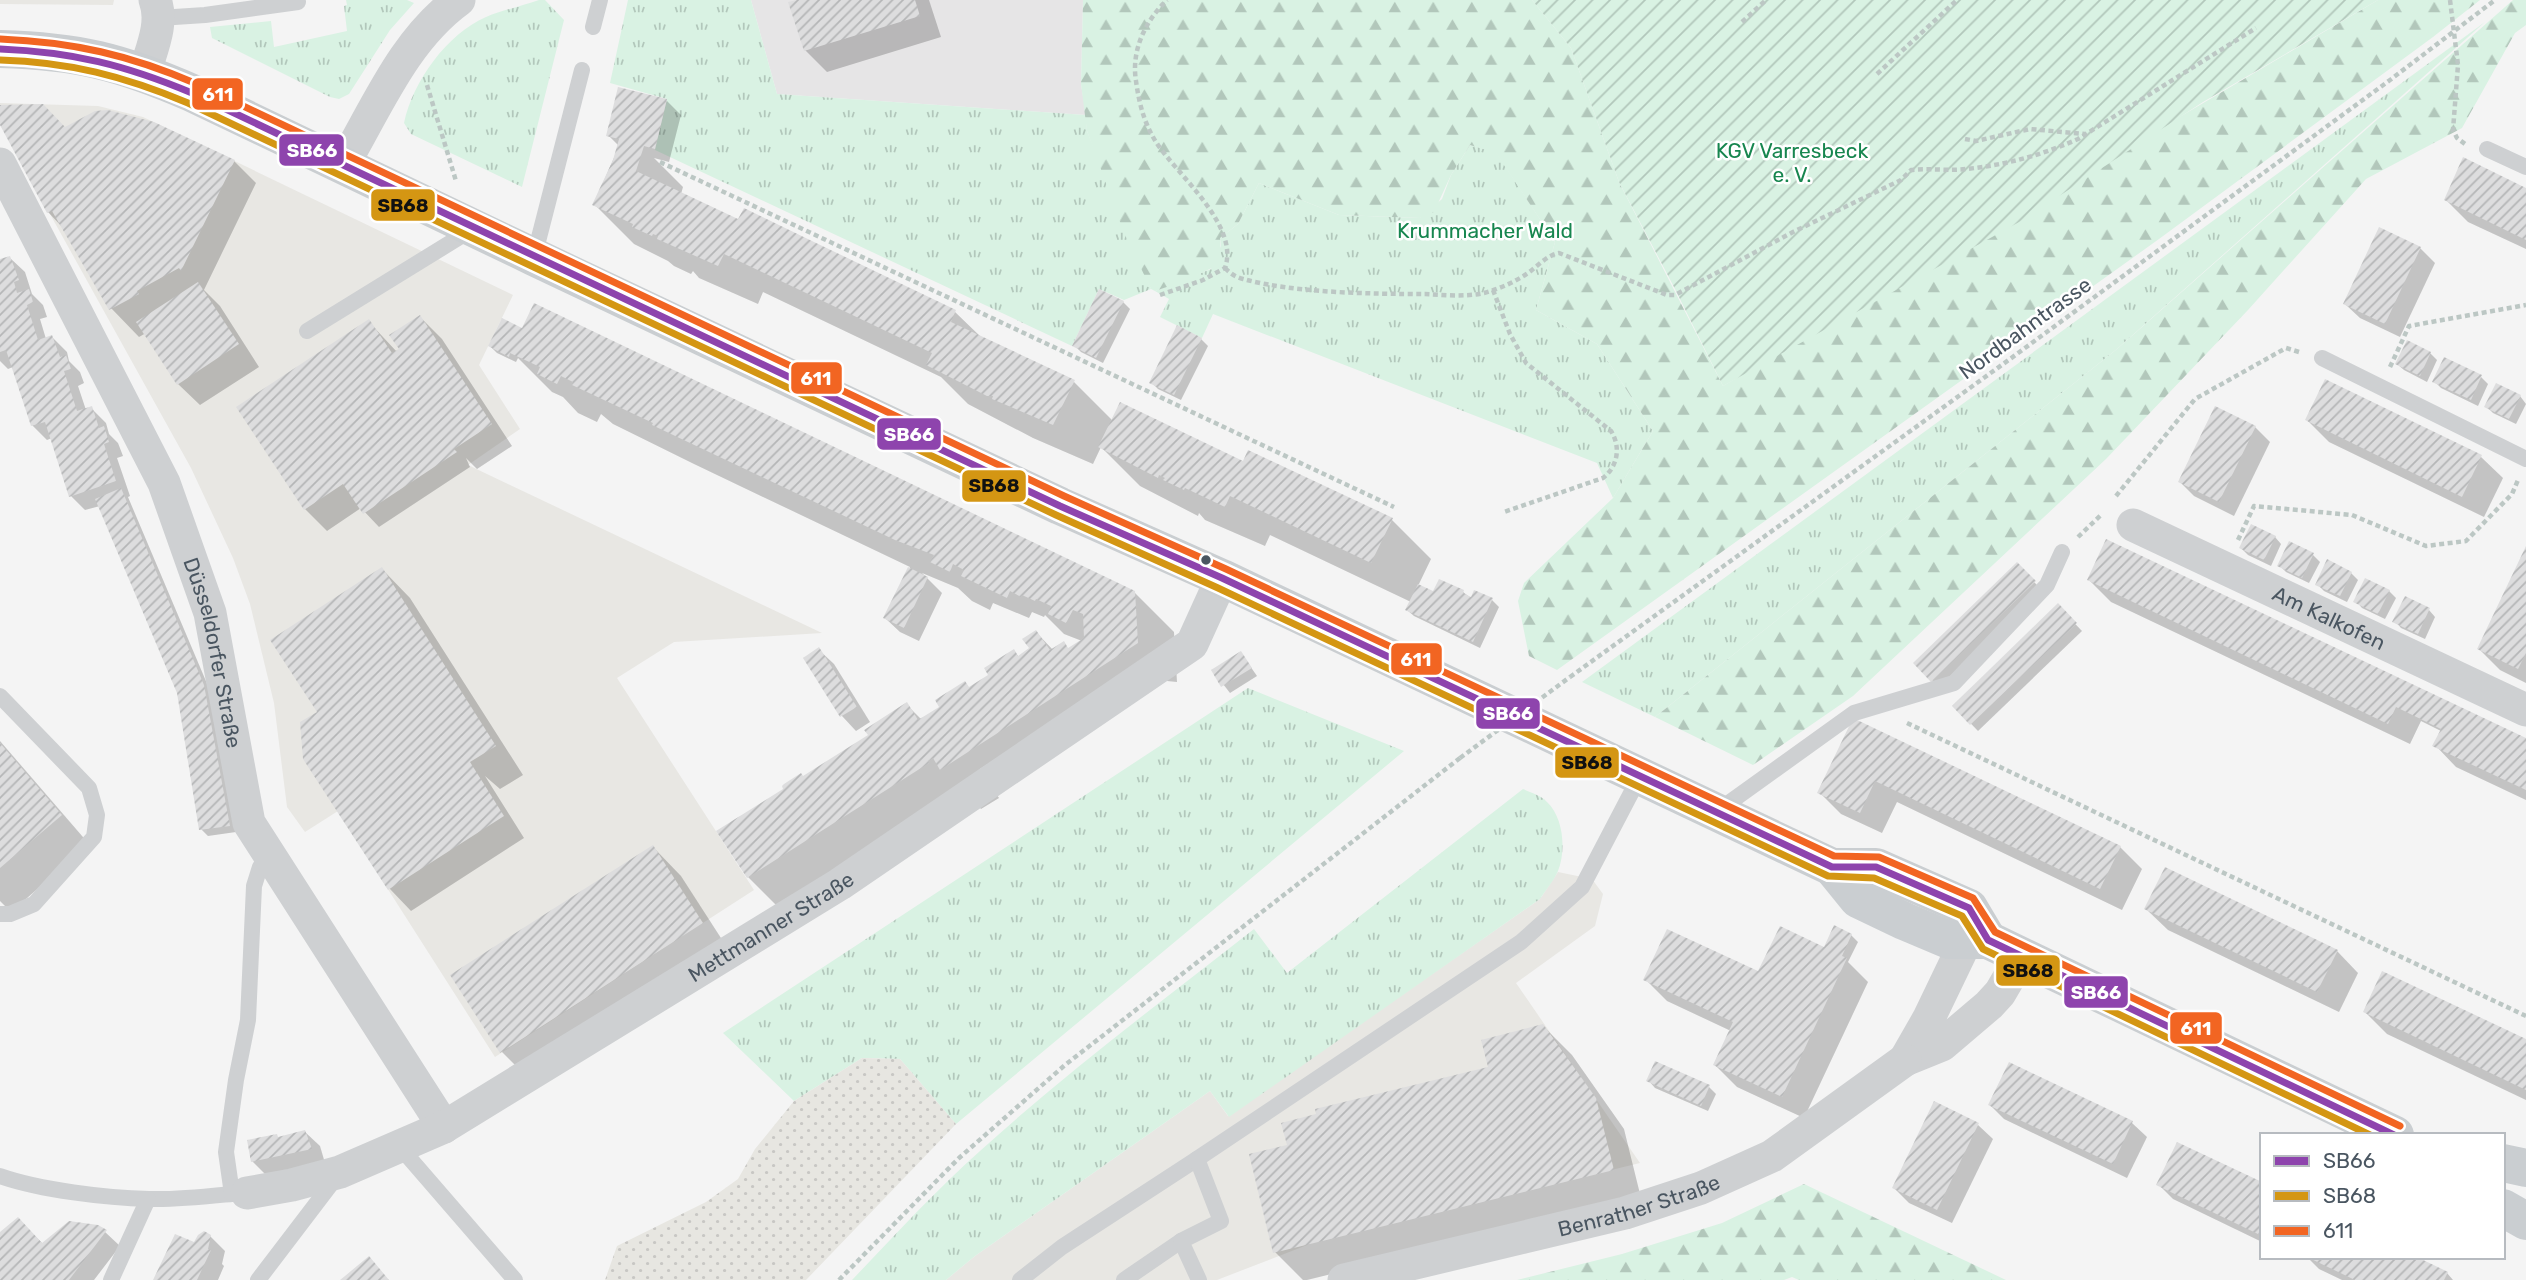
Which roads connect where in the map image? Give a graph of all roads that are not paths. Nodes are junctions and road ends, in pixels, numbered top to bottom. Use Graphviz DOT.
graph roads {
  1 [pos="600,0"];
  2 [pos="457,1"];
  3 [pos="298,2"];
  4 [pos="157,9"];
  5 [pos="593,27"];
  6 [pos="0,49"];
  7 [pos="582,70"];
  8 [pos="145,72"];
  9 [pos="2487,149"];
  10 [pos="0,164"];
  11 [pos="343,165"];
  12 [pos="2526,167"];
  13 [pos="471,227"];
  14 [pos="534,257"];
  15 [pos="307,331"];
  16 [pos="2322,358"];
  17 [pos="2524,466"];
  18 [pos="2116,513"];
  19 [pos="2062,552"];
  20 [pos="1222,578"];
  21 [pos="0,696"];
  22 [pos="2526,710"];
  23 [pos="1640,776"];
  24 [pos="1716,812"];
  25 [pos="269,855"];
  26 [pos="0,914"];
  27 [pos="1977,940"];
  28 [pos="2021,957"];
  29 [pos="1905,1060"];
  30 [pos="444,1127"];
  31 [pos="2391,1133"];
  32 [pos="399,1146"];
  33 [pos="1197,1159"];
  34 [pos="2505,1163"];
  35 [pos="2526,1168"];
  36 [pos="340,1172"];
  37 [pos="0,1176"];
  38 [pos="240,1193"];
  39 [pos="148,1199"];
  40 [pos="2505,1209"];
  41 [pos="2526,1221"];
  42 [pos="1181,1241"];
  43 [pos="111,1280"];
  44 [pos="258,1280"];
  45 [pos="515,1280"];
  46 [pos="1020,1280"];
  47 [pos="1124,1280"];
  48 [pos="1199,1280"];
  49 [pos="1344,1280"];
  1 -- 5 [label="lane"];
  2 -- 11 [label="street"];
  3 -- 4 [label="lane"];
  4 -- 8 [label="street"];
  6 -- 8 [label="main road"];
  7 -- 14 [label="lane"];
  8 -- 11 [label="main road"];
  9 -- 12 [label="lane"];
  10 -- 25 [label="street, Düsseldorfer Straße"];
  11 -- 13 [label="main road"];
  13 -- 14 [label="main road"];
  13 -- 15 [label="lane"];
  14 -- 20 [label="main road"];
  16 -- 17 [label="lane"];
  18 -- 22 [label="street, Am Kalkofen"];
  19 -- 24 [label="lane"];
  20 -- 23 [label="main road"];
  20 -- 30 [label="street, Mettmanner Straße"];
  21 -- 26 [label="lane"];
  23 -- 24 [label="main road"];
  23 -- 33 [label="lane"];
  24 -- 27 [label="main road"];
  25 -- 30 [label="street, Düsseldorfer Straße"];
  25 -- 38 [label="lane"];
  27 -- 28 [label="main road"];
  27 -- 29 [label="street, Benrather Straße"];
  28 -- 29 [label="street, Benrather Straße"];
  28 -- 31 [label="main road"];
  29 -- 49 [label="street, Benrather Straße"];
  30 -- 32 [label="street, Mettmanner Straße"];
  32 -- 36 [label="street, Mettmanner Straße"];
  32 -- 45 [label="lane"];
  33 -- 42 [label="lane"];
  33 -- 46 [label="lane"];
  34 -- 35 [label="main road"];
  36 -- 38 [label="street, Mettmanner Straße"];
  36 -- 44 [label="lane"];
  37 -- 39 [label="lane"];
  38 -- 39 [label="lane"];
  39 -- 43 [label="lane"];
  40 -- 41 [label="main road"];
  42 -- 47 [label="lane"];
  42 -- 48 [label="lane"];
}
